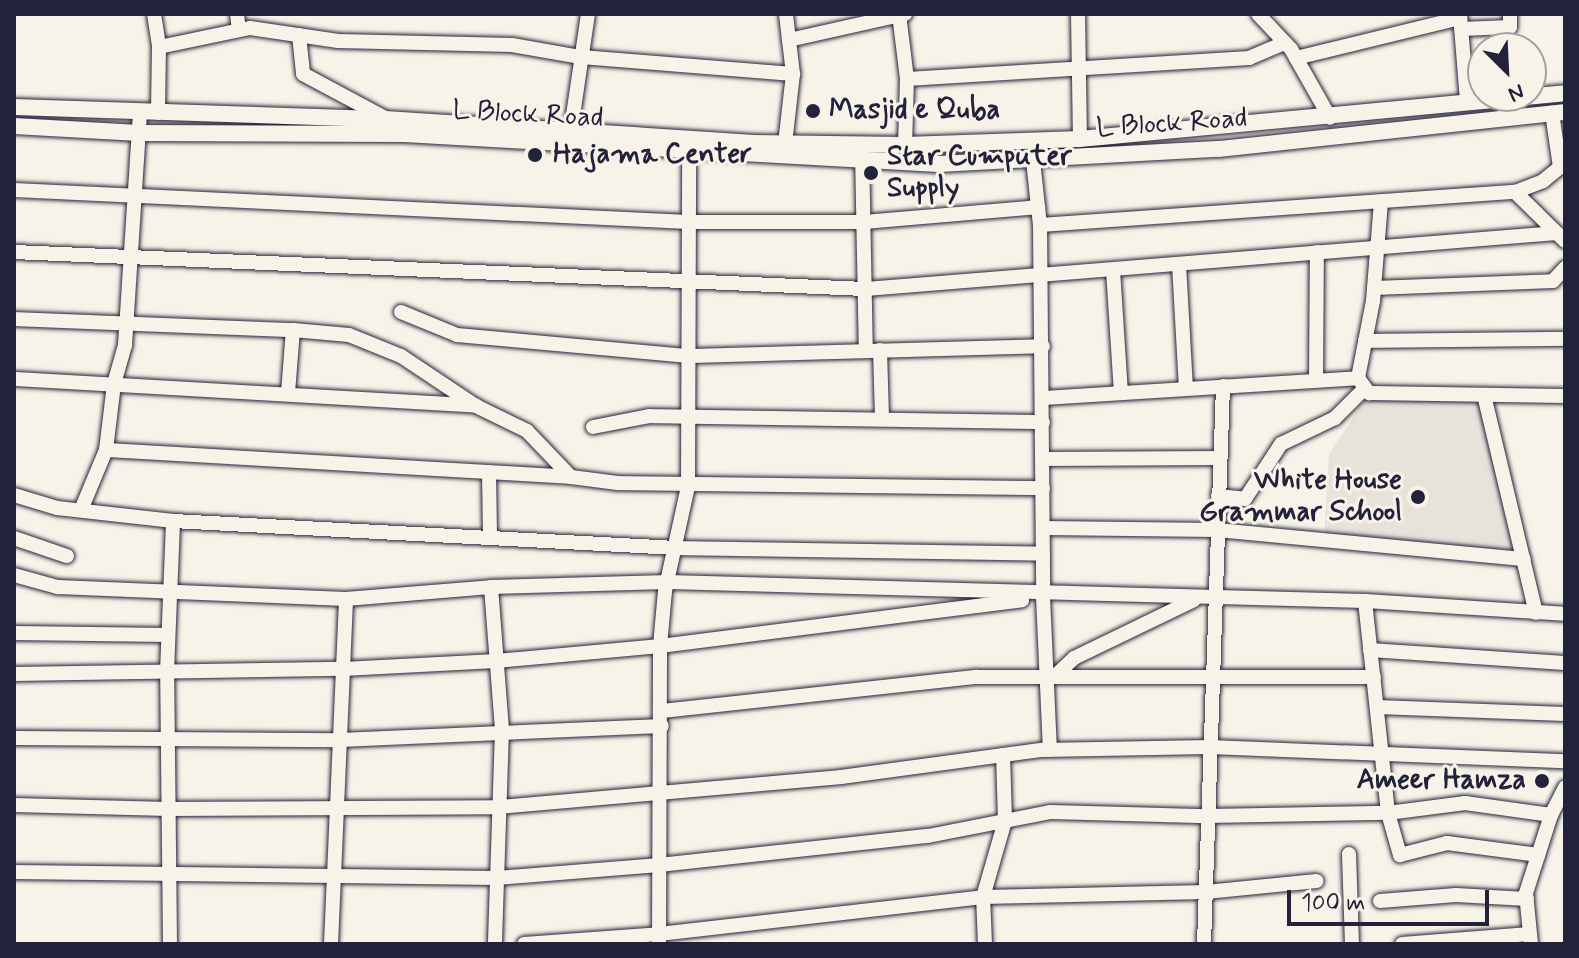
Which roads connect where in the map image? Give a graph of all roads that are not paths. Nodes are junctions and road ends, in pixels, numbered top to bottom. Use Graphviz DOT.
graph roads {
  1 [pos="154,14"];
  2 [pos="237,14"];
  3 [pos="588,14"];
  4 [pos="786,14"];
  5 [pos="901,14"];
  6 [pos="1078,14"];
  7 [pos="1510,14"];
  8 [pos="1269,17"];
  9 [pos="1461,20"];
  10 [pos="239,30"];
  11 [pos="299,35"];
  12 [pos="789,40"];
  13 [pos="1285,43"];
  14 [pos="159,47"];
  15 [pos="581,57"];
  16 [pos="1296,58"];
  17 [pos="1079,66"];
  18 [pos="793,74"];
  19 [pos="907,79"];
  20 [pos="1467,101"];
  21 [pos="14,107"];
  22 [pos="1559,112"];
  23 [pos="140,113"];
  24 [pos="158,113"];
  25 [pos="1330,118"];
  26 [pos="385,119"];
  27 [pos="14,126"];
  28 [pos="571,129"];
  29 [pos="139,133"];
  30 [pos="1080,139"];
  31 [pos="785,144"];
  32 [pos="689,145"];
  33 [pos="905,145"];
  34 [pos="862,153"];
  35 [pos="1033,160"];
  36 [pos="1562,170"];
  37 [pos="14,190"];
  38 [pos="1515,192"];
  39 [pos="135,196"];
  40 [pos="1381,202"];
  41 [pos="1038,207"];
  42 [pos="688,222"];
  43 [pos="864,222"];
  44 [pos="1040,225"];
  45 [pos="1561,237"];
  46 [pos="1377,247"];
  47 [pos="14,252"];
  48 [pos="1317,252"];
  49 [pos="132,256"];
  50 [pos="1179,264"];
  51 [pos="1565,268"];
  52 [pos="1113,270"];
  53 [pos="1041,276"];
  54 [pos="689,282"];
  55 [pos="1374,288"];
  56 [pos="866,289"];
  57 [pos="401,312"];
  58 [pos="14,319"];
  59 [pos="127,321"];
  60 [pos="293,330"];
  61 [pos="1565,339"];
  62 [pos="1365,341"];
  63 [pos="1043,346"];
  64 [pos="873,351"];
  65 [pos="689,356"];
  66 [pos="14,379"];
  67 [pos="1316,380"];
  68 [pos="1362,383"];
  69 [pos="114,384"];
  70 [pos="1223,386"];
  71 [pos="1186,388"];
  72 [pos="288,393"];
  73 [pos="1121,393"];
  74 [pos="1484,395"];
  75 [pos="1565,396"];
  76 [pos="1043,398"];
  77 [pos="476,406"];
  78 [pos="689,416"];
  79 [pos="882,419"];
  80 [pos="1043,422"];
  81 [pos="593,427"];
  82 [pos="106,450"];
  83 [pos="1219,458"];
  84 [pos="1043,459"];
  85 [pos="489,472"];
  86 [pos="571,477"];
  87 [pos="688,486"];
  88 [pos="1043,488"];
  89 [pos="14,495"];
  90 [pos="1218,496"];
  91 [pos="81,510"];
  92 [pos="173,521"];
  93 [pos="1043,528"];
  94 [pos="1216,530"];
  95 [pos="14,538"];
  96 [pos="490,538"];
  97 [pos="677,548"];
  98 [pos="1043,554"];
  99 [pos="67,556"];
  100 [pos="1524,559"];
  101 [pos="14,575"];
  102 [pos="668,582"];
  103 [pos="491,587"];
  104 [pos="170,593"];
  105 [pos="1043,595"];
  106 [pos="1198,598"];
  107 [pos="1215,598"];
  108 [pos="346,599"];
  109 [pos="1365,601"];
  110 [pos="1536,613"];
  111 [pos="1565,614"];
  112 [pos="14,633"];
  113 [pos="168,635"];
  114 [pos="660,646"];
  115 [pos="1370,650"];
  116 [pos="496,661"];
  117 [pos="1565,663"];
  118 [pos="343,669"];
  119 [pos="167,672"];
  120 [pos="14,674"];
  121 [pos="1051,675"];
  122 [pos="1212,677"];
  123 [pos="1374,677"];
  124 [pos="1377,707"];
  125 [pos="1565,714"];
  126 [pos="662,718"];
  127 [pos="502,730"];
  128 [pos="14,738"];
  129 [pos="168,739"];
  130 [pos="340,740"];
  131 [pos="1210,747"];
  132 [pos="1050,750"];
  133 [pos="1382,754"];
  134 [pos="1003,755"];
  135 [pos="1565,761"];
  136 [pos="1565,787"];
  137 [pos="660,795"];
  138 [pos="14,805"];
  139 [pos="337,807"];
  140 [pos="499,807"];
  141 [pos="168,809"];
  142 [pos="1388,813"];
  143 [pos="1551,815"];
  144 [pos="1208,816"];
  145 [pos="1005,821"];
  146 [pos="1349,854"];
  147 [pos="1538,855"];
  148 [pos="659,865"];
  149 [pos="14,872"];
  150 [pos="169,873"];
  151 [pos="334,877"];
  152 [pos="497,878"];
  153 [pos="1316,881"];
  154 [pos="1206,892"];
  155 [pos="983,897"];
  156 [pos="1527,899"];
  157 [pos="1380,901"];
  158 [pos="659,939"];
  159 [pos="1530,939"];
  160 [pos="170,944"];
  161 [pos="331,944"];
  162 [pos="495,944"];
  163 [pos="524,944"];
  164 [pos="985,944"];
  165 [pos="1204,944"];
  166 [pos="1352,944"];
  167 [pos="1402,944"];
  1 -- 14 [label="street"];
  2 -- 10 [label="street"];
  3 -- 15 [label="street"];
  4 -- 12 [label="street"];
  5 -- 12 [label="street"];
  5 -- 19 [label="street"];
  6 -- 17 [label="street"];
  7 -- 9 [label="street"];
  8 -- 13 [label="street"];
  9 -- 16 [label="street"];
  9 -- 20 [label="street"];
  10 -- 11 [label="street"];
  10 -- 14 [label="street"];
  11 -- 15 [label="street"];
  11 -- 26 [label="street"];
  12 -- 18 [label="street"];
  13 -- 16 [label="street"];
  13 -- 17 [label="street"];
  14 -- 24 [label="street"];
  15 -- 18 [label="street"];
  15 -- 28 [label="street"];
  16 -- 25 [label="street"];
  17 -- 19 [label="street"];
  17 -- 30 [label="street"];
  18 -- 31 [label="street"];
  19 -- 33 [label="street"];
  20 -- 25 [label="main road, L Block Road"];
  21 -- 23 [label="main road, L Block Road"];
  22 -- 35 [label="main road, L Block Road"];
  22 -- 36 [label="street"];
  23 -- 24 [label="main road, L Block Road"];
  23 -- 29 [label="street"];
  24 -- 26 [label="main road, L Block Road"];
  25 -- 30 [label="main road, L Block Road"];
  26 -- 28 [label="main road, L Block Road"];
  27 -- 29 [label="main road, L Block Road"];
  28 -- 32 [label="main road, L Block Road"];
  29 -- 32 [label="main road, L Block Road"];
  29 -- 39 [label="street"];
  30 -- 33 [label="main road, L Block Road"];
  31 -- 32 [label="main road, L Block Road"];
  31 -- 34 [label="main road, L Block Road"];
  32 -- 34 [label="main road, L Block Road"];
  32 -- 42 [label="street"];
  33 -- 34 [label="main road, L Block Road"];
  34 -- 35 [label="main road, L Block Road"];
  34 -- 43 [label="street"];
  35 -- 41 [label="street"];
  36 -- 38 [label="street"];
  37 -- 39 [label="street"];
  38 -- 40 [label="street"];
  38 -- 45 [label="street"];
  39 -- 42 [label="street"];
  39 -- 49 [label="street"];
  40 -- 44 [label="street"];
  40 -- 46 [label="street"];
  41 -- 43 [label="street"];
  41 -- 44 [label="street"];
  42 -- 43 [label="street"];
  42 -- 54 [label="street"];
  43 -- 56 [label="street"];
  44 -- 53 [label="street"];
  45 -- 46 [label="street"];
  46 -- 48 [label="street"];
  46 -- 55 [label="street"];
  47 -- 49 [label="street"];
  48 -- 50 [label="street"];
  48 -- 67 [label="street"];
  49 -- 54 [label="street"];
  49 -- 59 [label="street"];
  50 -- 52 [label="street"];
  50 -- 71 [label="street"];
  51 -- 55 [label="street"];
  52 -- 53 [label="street"];
  52 -- 73 [label="street"];
  53 -- 56 [label="street"];
  53 -- 63 [label="street"];
  54 -- 56 [label="street"];
  54 -- 65 [label="street"];
  55 -- 62 [label="street"];
  56 -- 64 [label="street"];
  57 -- 65 [label="street"];
  58 -- 59 [label="street"];
  59 -- 60 [label="street"];
  59 -- 69 [label="street"];
  60 -- 72 [label="street"];
  60 -- 77 [label="street"];
  61 -- 62 [label="street"];
  62 -- 68 [label="street"];
  63 -- 64 [label="street"];
  63 -- 76 [label="street"];
  64 -- 65 [label="street"];
  64 -- 79 [label="street"];
  65 -- 78 [label="street"];
  66 -- 69 [label="street"];
  67 -- 68 [label="street"];
  67 -- 70 [label="street"];
  68 -- 74 [label="street"];
  68 -- 90 [label="street"];
  69 -- 72 [label="street"];
  69 -- 82 [label="street"];
  70 -- 71 [label="street"];
  70 -- 83 [label="street"];
  71 -- 73 [label="street"];
  72 -- 77 [label="street"];
  73 -- 76 [label="street"];
  74 -- 75 [label="street"];
  74 -- 100 [label="street"];
  76 -- 80 [label="street"];
  77 -- 86 [label="street"];
  78 -- 79 [label="street"];
  78 -- 81 [label="street"];
  78 -- 87 [label="street"];
  79 -- 80 [label="street"];
  80 -- 84 [label="street"];
  82 -- 85 [label="street"];
  82 -- 91 [label="street"];
  83 -- 84 [label="street"];
  83 -- 90 [label="street"];
  84 -- 88 [label="street"];
  85 -- 86 [label="street"];
  85 -- 96 [label="street"];
  86 -- 87 [label="street"];
  87 -- 88 [label="street"];
  87 -- 97 [label="street"];
  88 -- 93 [label="street"];
  89 -- 91 [label="street"];
  90 -- 94 [label="street"];
  91 -- 92 [label="street"];
  92 -- 96 [label="street"];
  92 -- 104 [label="street"];
  93 -- 94 [label="street"];
  93 -- 98 [label="street"];
  94 -- 100 [label="street"];
  94 -- 107 [label="street"];
  95 -- 99 [label="street"];
  96 -- 97 [label="street"];
  97 -- 98 [label="street"];
  97 -- 102 [label="street"];
  98 -- 105 [label="street"];
  100 -- 110 [label="street"];
  101 -- 104 [label="street"];
  102 -- 103 [label="street"];
  102 -- 105 [label="street"];
  102 -- 114 [label="street"];
  103 -- 108 [label="street"];
  103 -- 116 [label="street"];
  104 -- 108 [label="street"];
  104 -- 113 [label="street"];
  105 -- 106 [label="street"];
  105 -- 114 [label="street"];
  105 -- 121 [label="street"];
  106 -- 107 [label="street"];
  106 -- 121 [label="street"];
  107 -- 109 [label="street"];
  107 -- 122 [label="street"];
  108 -- 118 [label="street"];
  109 -- 110 [label="street"];
  109 -- 115 [label="street"];
  110 -- 111 [label="street"];
  112 -- 113 [label="street"];
  113 -- 119 [label="street"];
  114 -- 116 [label="street"];
  114 -- 126 [label="street"];
  115 -- 117 [label="street"];
  115 -- 123 [label="street"];
  116 -- 118 [label="street"];
  116 -- 127 [label="street"];
  118 -- 119 [label="street"];
  118 -- 130 [label="street"];
  119 -- 120 [label="street"];
  119 -- 129 [label="street"];
  121 -- 122 [label="street"];
  121 -- 126 [label="street"];
  121 -- 132 [label="street"];
  122 -- 123 [label="street"];
  122 -- 131 [label="street"];
  123 -- 124 [label="street"];
  124 -- 125 [label="street"];
  124 -- 133 [label="street"];
  126 -- 127 [label="street"];
  126 -- 137 [label="street"];
  127 -- 130 [label="street"];
  127 -- 140 [label="street"];
  128 -- 129 [label="street"];
  129 -- 130 [label="street"];
  129 -- 141 [label="street"];
  130 -- 139 [label="street"];
  131 -- 132 [label="street"];
  131 -- 133 [label="street"];
  131 -- 144 [label="street"];
  132 -- 134 [label="street"];
  133 -- 135 [label="street"];
  133 -- 142 [label="street"];
  134 -- 137 [label="street"];
  134 -- 145 [label="street"];
  136 -- 143 [label="street"];
  137 -- 140 [label="street"];
  137 -- 148 [label="street"];
  138 -- 141 [label="street"];
  139 -- 140 [label="street"];
  139 -- 141 [label="street"];
  139 -- 151 [label="street"];
  140 -- 152 [label="street"];
  141 -- 150 [label="street"];
  142 -- 143 [label="street"];
  142 -- 144 [label="street"];
  142 -- 147 [label="street"];
  143 -- 147 [label="street"];
  144 -- 145 [label="street"];
  144 -- 154 [label="street"];
  145 -- 148 [label="street"];
  145 -- 155 [label="street"];
  146 -- 166 [label="street"];
  147 -- 156 [label="street"];
  148 -- 152 [label="street"];
  148 -- 158 [label="street"];
  149 -- 150 [label="street"];
  150 -- 151 [label="street"];
  150 -- 160 [label="street"];
  151 -- 152 [label="street"];
  151 -- 161 [label="street"];
  152 -- 162 [label="street"];
  153 -- 154 [label="street"];
  154 -- 155 [label="street"];
  154 -- 165 [label="street"];
  155 -- 158 [label="street"];
  155 -- 164 [label="street"];
  156 -- 157 [label="street"];
  156 -- 159 [label="street"];
  158 -- 163 [label="street"];
  159 -- 167 [label="street"];
}
